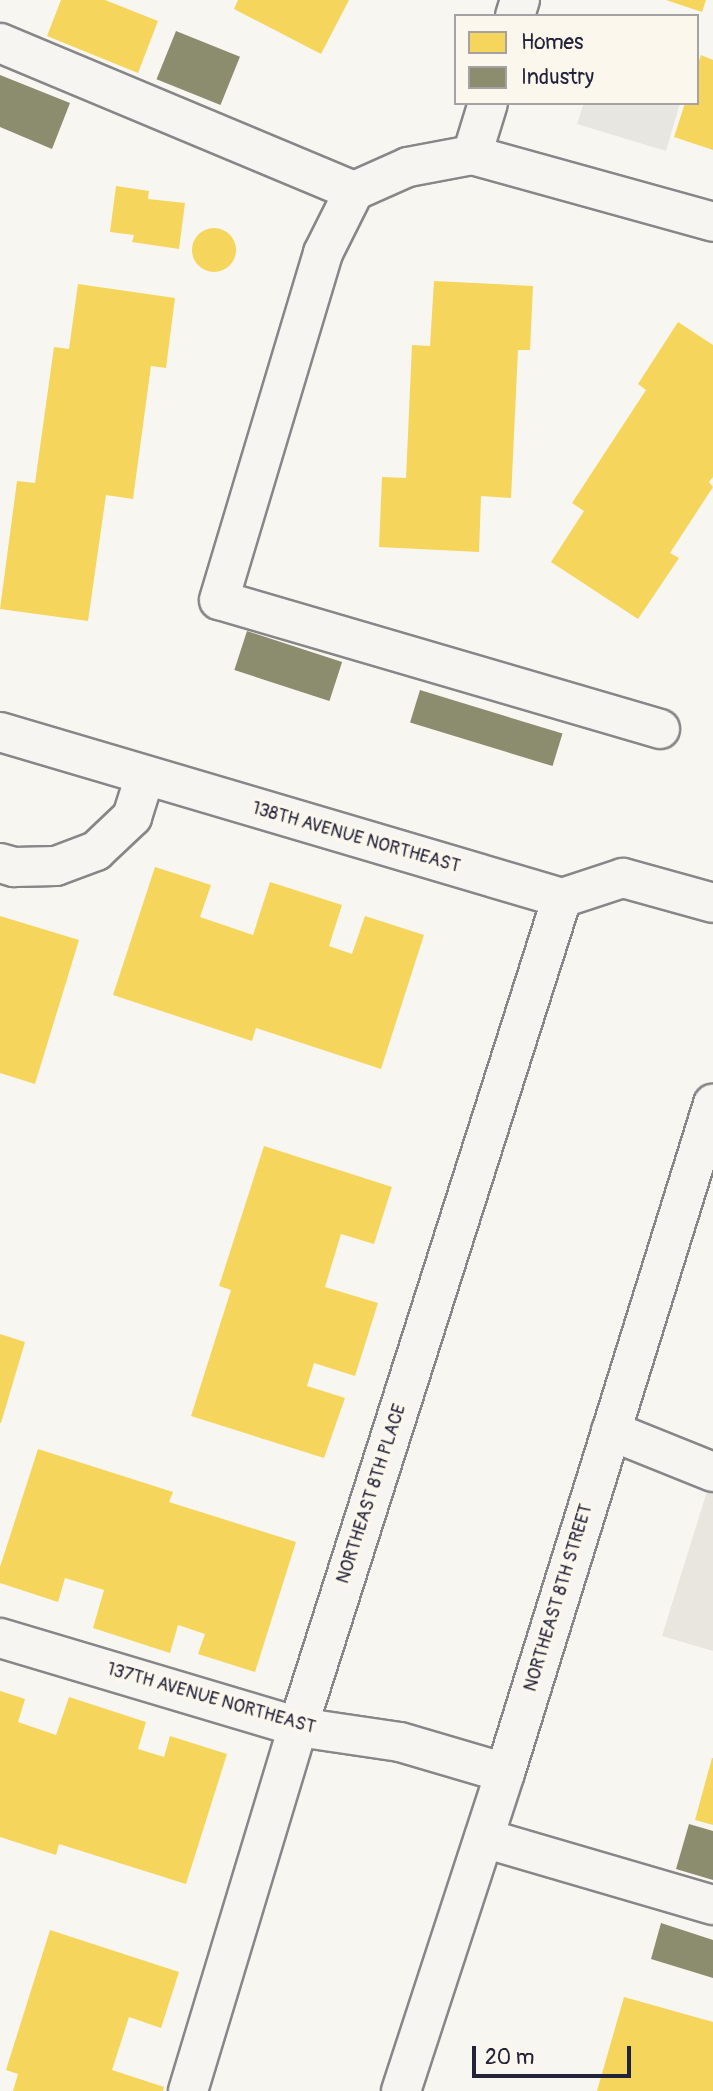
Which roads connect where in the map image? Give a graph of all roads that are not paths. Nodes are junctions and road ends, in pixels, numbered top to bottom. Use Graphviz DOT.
graph roads {
  1 [pos="0,43"];
  2 [pos="487,105"];
  3 [pos="472,155"];
  4 [pos="354,191"];
  5 [pos="713,222"];
  6 [pos="660,729"];
  7 [pos="0,732"];
  8 [pos="145,776"];
  9 [pos="0,863"];
  10 [pos="562,898"];
  11 [pos="713,903"];
  12 [pos="713,1104"];
  13 [pos="705,1156"];
  14 [pos="611,1431"];
  15 [pos="713,1472"];
  16 [pos="0,1637"];
  17 [pos="298,1727"];
  18 [pos="505,1773"];
  19 [pos="484,1838"];
  20 [pos="713,1905"];
  21 [pos="188,2091"];
  22 [pos="401,2091"];
  1 -- 4 [label="main road"];
  2 -- 3 [label="main road"];
  3 -- 4 [label="main road"];
  3 -- 5 [label="main road"];
  4 -- 6 [label="main road"];
  7 -- 8 [label="main road, 138TH AVENUE NORTHEAST"];
  8 -- 9 [label="main road"];
  8 -- 10 [label="main road, 138TH AVENUE NORTHEAST"];
  10 -- 11 [label="main road"];
  10 -- 17 [label="main road, NORTHEAST 8TH PLACE"];
  12 -- 13 [label="main road, NORTHEAST 8TH STREET"];
  13 -- 14 [label="main road, NORTHEAST 8TH STREET"];
  14 -- 15 [label="main road"];
  14 -- 18 [label="main road, NORTHEAST 8TH STREET"];
  16 -- 17 [label="main road, 137TH AVENUE NORTHEAST"];
  17 -- 18 [label="main road, 137TH AVENUE NORTHEAST"];
  17 -- 21 [label="main road, NORTHEAST 8TH PLACE"];
  18 -- 19 [label="main road, NORTHEAST 8TH STREET"];
  19 -- 20 [label="main road"];
  19 -- 22 [label="main road, NORTHEAST 8TH STREET"];
}
